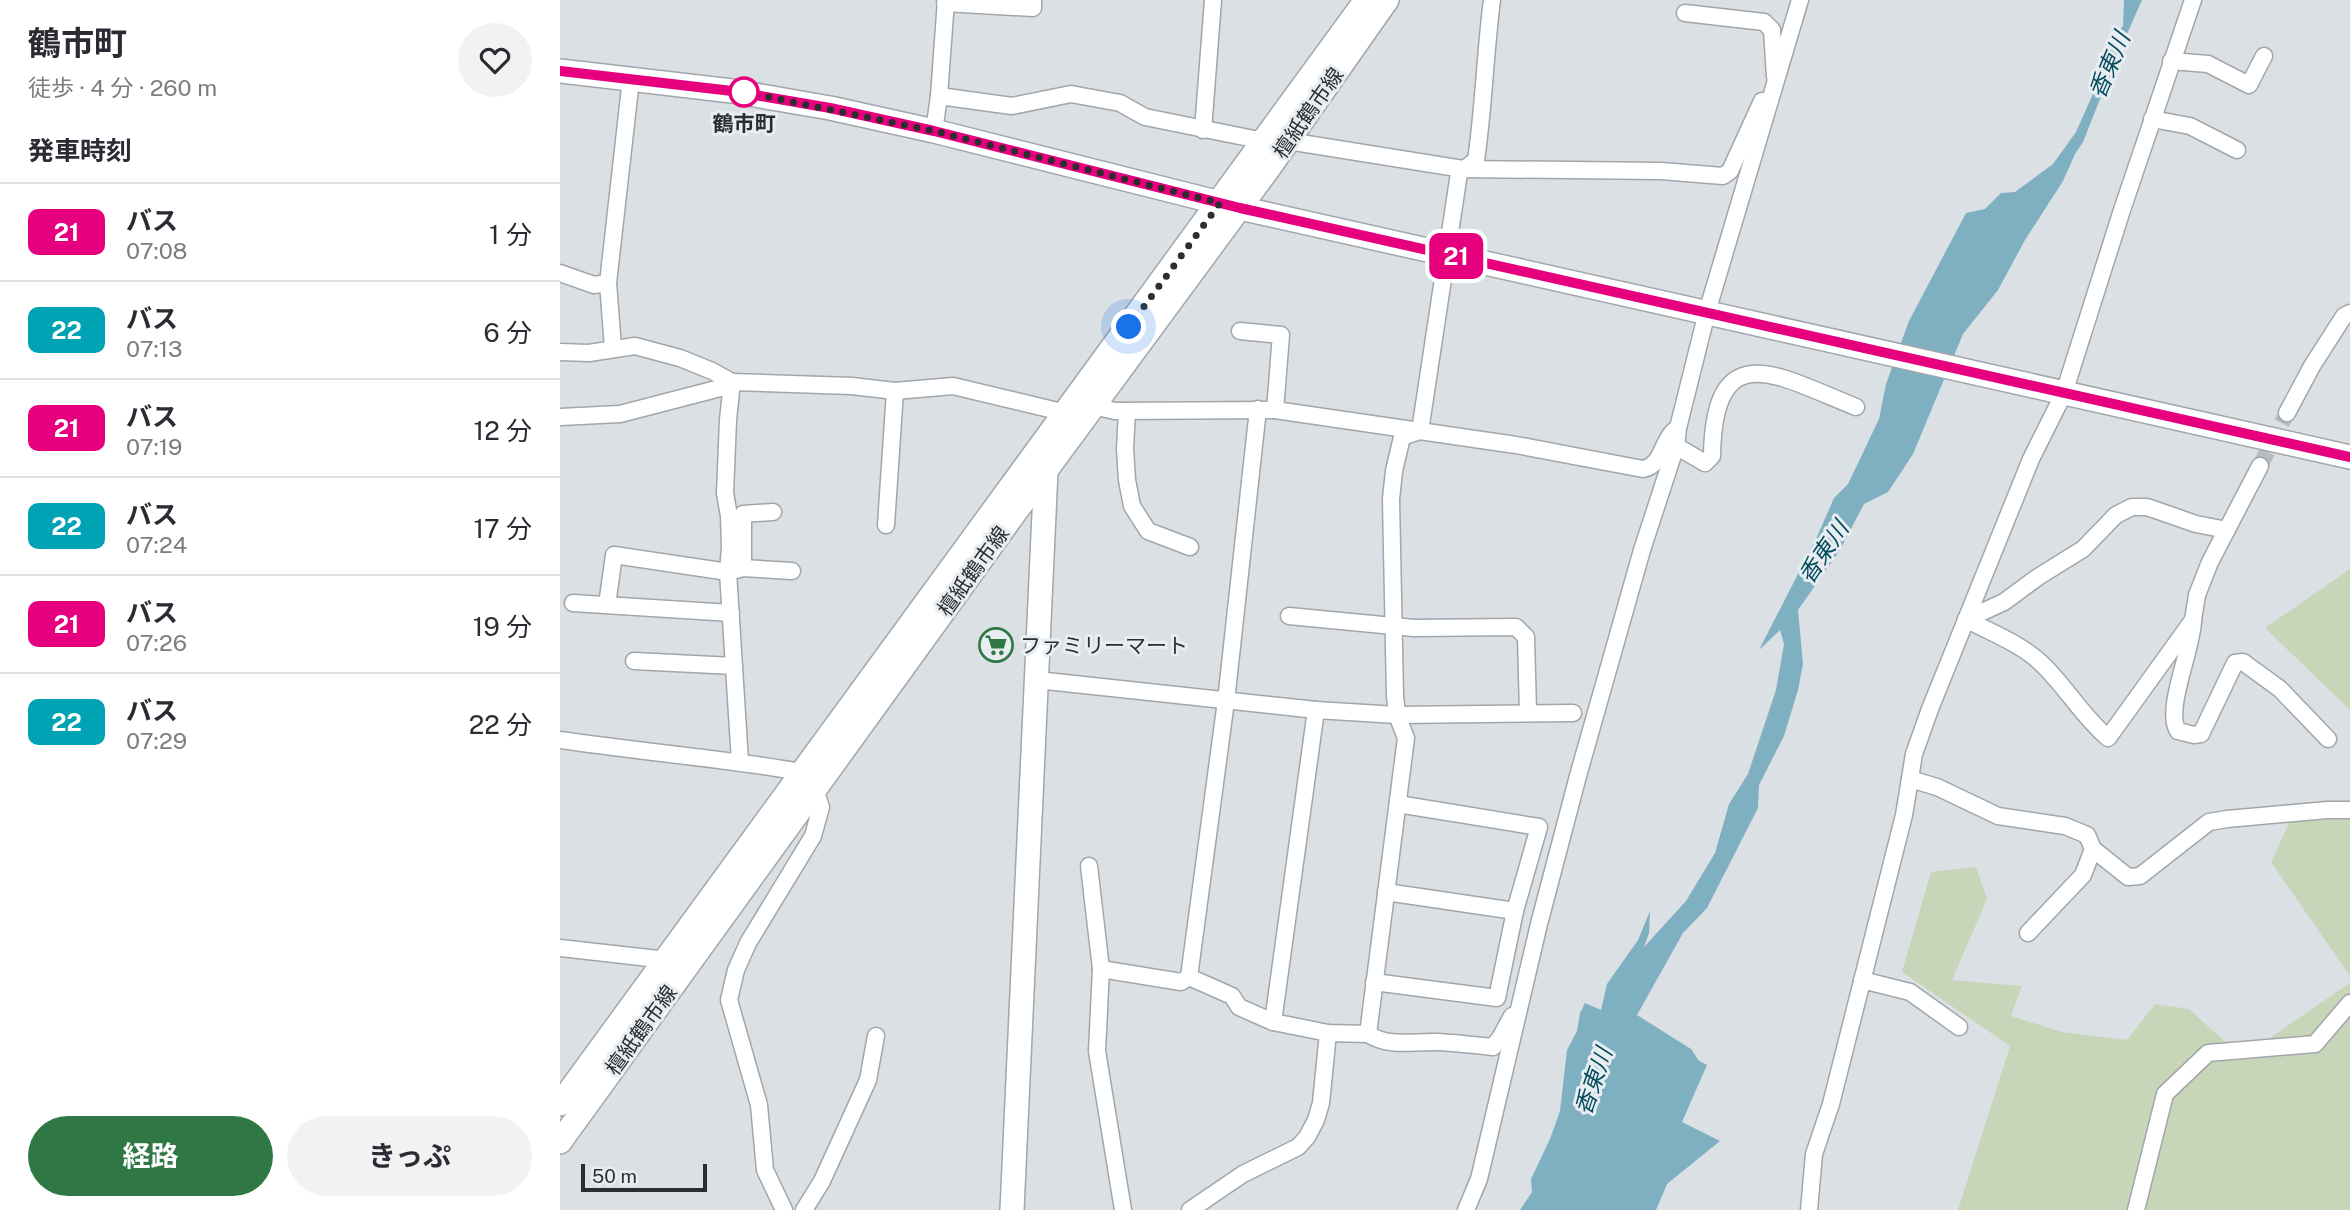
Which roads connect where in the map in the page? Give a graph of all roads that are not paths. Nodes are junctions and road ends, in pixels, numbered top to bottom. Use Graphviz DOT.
graph roads {
  1 [pos="1033,0"];
  2 [pos="1213,0"];
  3 [pos="1366,0"];
  4 [pos="1387,0"];
  5 [pos="1492,0"];
  6 [pos="1800,0"];
  7 [pos="2193,0"];
  8 [pos="946,2"];
  9 [pos="1685,13"];
  10 [pos="2264,56"];
  11 [pos="2171,61"];
  12 [pos="560,71"];
  13 [pos="631,79"];
  14 [pos="1776,83"];
  15 [pos="939,96"];
  16 [pos="2152,119"];
  17 [pos="1203,130"];
  18 [pos="934,131"];
  19 [pos="1264,141"];
  20 [pos="1288,141"];
  21 [pos="2237,150"];
  22 [pos="1464,169"];
  23 [pos="1230,205"];
  24 [pos="1446,253"];
  25 [pos="560,273"];
  26 [pos="608,283"];
  27 [pos="1710,312"];
  28 [pos="2350,313"];
  29 [pos="1240,331"];
  30 [pos="613,348"];
  31 [pos="560,352"];
  32 [pos="732,383"];
  33 [pos="895,391"];
  34 [pos="2058,391"];
  35 [pos="1093,406"];
  36 [pos="1856,407"];
  37 [pos="1258,409"];
  38 [pos="1275,410"];
  39 [pos="1127,411"];
  40 [pos="1066,413"];
  41 [pos="2287,414"];
  42 [pos="560,416"];
  43 [pos="1678,428"];
  44 [pos="1420,431"];
  45 [pos="1048,435"];
  46 [pos="1676,446"];
  47 [pos="2350,457"];
  48 [pos="2260,466"];
  49 [pos="1046,471"];
  50 [pos="773,512"];
  51 [pos="886,525"];
  52 [pos="2227,530"];
  53 [pos="1190,547"];
  54 [pos="735,570"];
  55 [pos="792,571"];
  56 [pos="573,603"];
  57 [pos="607,605"];
  58 [pos="731,613"];
  59 [pos="1289,616"];
  60 [pos="1967,616"];
  61 [pos="2193,620"];
  62 [pos="1394,625"];
  63 [pos="634,661"];
  64 [pos="734,666"];
  65 [pos="1037,680"];
  66 [pos="1226,701"];
  67 [pos="1317,710"];
  68 [pos="1528,712"];
  69 [pos="1573,713"];
  70 [pos="1397,715"];
  71 [pos="2328,739"];
  72 [pos="560,740"];
  73 [pos="740,762"];
  74 [pos="1910,779"];
  75 [pos="808,781"];
  76 [pos="1398,804"];
  77 [pos="2350,810"];
  78 [pos="2093,849"];
  79 [pos="1089,866"];
  80 [pos="1386,892"];
  81 [pos="1515,911"];
  82 [pos="2028,933"];
  83 [pos="560,948"];
  84 [pos="667,960"];
  85 [pos="1101,970"];
  86 [pos="1189,977"];
  87 [pos="1863,980"];
  88 [pos="1374,982"];
  89 [pos="2350,1003"];
  90 [pos="1518,1013"];
  91 [pos="1273,1022"];
  92 [pos="1959,1027"];
  93 [pos="1328,1033"];
  94 [pos="1368,1034"];
  95 [pos="876,1036"];
  96 [pos="560,1104"];
  97 [pos="560,1142"];
  98 [pos="784,1210"];
  99 [pos="804,1210"];
  100 [pos="1012,1210"];
  101 [pos="1123,1210"];
  102 [pos="1190,1210"];
  103 [pos="1466,1210"];
  104 [pos="1809,1210"];
  105 [pos="2136,1210"];
  1 -- 8 [label="street"];
  2 -- 17 [label="street"];
  3 -- 19 [label="main road, 檀紙鶴市線"];
  4 -- 20 [label="main road, 檀紙鶴市線"];
  5 -- 22 [label="street"];
  6 -- 14 [label="street"];
  7 -- 11 [label="street"];
  8 -- 15 [label="street"];
  9 -- 14 [label="street"];
  10 -- 11 [label="street"];
  11 -- 16 [label="street"];
  12 -- 13 [label="main road"];
  13 -- 18 [label="main road"];
  13 -- 26 [label="street"];
  14 -- 22 [label="street"];
  14 -- 27 [label="street"];
  15 -- 17 [label="street"];
  15 -- 18 [label="street"];
  16 -- 21 [label="street"];
  16 -- 34 [label="street"];
  17 -- 19 [label="street"];
  18 -- 23 [label="main road"];
  19 -- 23 [label="main road, 檀紙鶴市線"];
  20 -- 22 [label="street"];
  20 -- 23 [label="main road, 檀紙鶴市線"];
  22 -- 24 [label="street"];
  23 -- 24 [label="main road"];
  23 -- 35 [label="main road, 檀紙鶴市線"];
  23 -- 40 [label="main road, 檀紙鶴市線"];
  24 -- 27 [label="main road"];
  24 -- 44 [label="street"];
  25 -- 26 [label="street"];
  26 -- 30 [label="street"];
  27 -- 34 [label="main road"];
  27 -- 43 [label="street"];
  28 -- 41 [label="street"];
  29 -- 38 [label="street"];
  30 -- 31 [label="street"];
  30 -- 32 [label="street"];
  32 -- 33 [label="street"];
  32 -- 42 [label="street"];
  32 -- 54 [label="street"];
  33 -- 40 [label="street"];
  33 -- 51 [label="street"];
  34 -- 47 [label="main road"];
  34 -- 60 [label="street"];
  35 -- 39 [label="street"];
  35 -- 49 [label="main road, 檀紙鶴市線"];
  36 -- 46 [label="street"];
  37 -- 38 [label="street"];
  37 -- 39 [label="street"];
  37 -- 66 [label="street"];
  38 -- 44 [label="street"];
  39 -- 53 [label="street"];
  40 -- 45 [label="main road, 檀紙鶴市線"];
  43 -- 44 [label="street"];
  43 -- 46 [label="street"];
  44 -- 62 [label="street"];
  45 -- 49 [label="main road"];
  45 -- 75 [label="main road, 檀紙鶴市線"];
  46 -- 90 [label="street"];
  48 -- 52 [label="street"];
  49 -- 65 [label="main road"];
  49 -- 75 [label="main road, 檀紙鶴市線"];
  50 -- 54 [label="street"];
  52 -- 60 [label="street"];
  52 -- 61 [label="street"];
  54 -- 55 [label="street"];
  54 -- 57 [label="street"];
  54 -- 58 [label="street"];
  56 -- 57 [label="street"];
  57 -- 58 [label="street"];
  58 -- 64 [label="street"];
  59 -- 62 [label="street"];
  60 -- 61 [label="street"];
  60 -- 74 [label="street"];
  61 -- 71 [label="street"];
  62 -- 68 [label="street"];
  62 -- 70 [label="street"];
  63 -- 64 [label="street"];
  64 -- 73 [label="street"];
  65 -- 66 [label="street"];
  65 -- 100 [label="main road"];
  66 -- 67 [label="street"];
  66 -- 86 [label="street"];
  67 -- 70 [label="street"];
  67 -- 91 [label="street"];
  68 -- 69 [label="street"];
  68 -- 70 [label="street"];
  70 -- 76 [label="street"];
  72 -- 73 [label="street"];
  73 -- 75 [label="street"];
  74 -- 78 [label="street"];
  74 -- 87 [label="street"];
  75 -- 84 [label="main road, 檀紙鶴市線"];
  75 -- 97 [label="main road, 檀紙鶴市線"];
  75 -- 98 [label="street"];
  76 -- 80 [label="street"];
  76 -- 81 [label="street"];
  77 -- 78 [label="street"];
  78 -- 82 [label="street"];
  79 -- 85 [label="street"];
  80 -- 81 [label="street"];
  80 -- 88 [label="street"];
  81 -- 88 [label="street"];
  83 -- 84 [label="street"];
  84 -- 96 [label="main road, 檀紙鶴市線"];
  85 -- 86 [label="street"];
  85 -- 101 [label="street"];
  86 -- 91 [label="street"];
  87 -- 92 [label="street"];
  87 -- 104 [label="street"];
  88 -- 94 [label="street"];
  89 -- 105 [label="street"];
  90 -- 94 [label="street"];
  90 -- 103 [label="street"];
  91 -- 93 [label="street"];
  93 -- 94 [label="street"];
  93 -- 102 [label="street"];
  95 -- 99 [label="street"];
}
